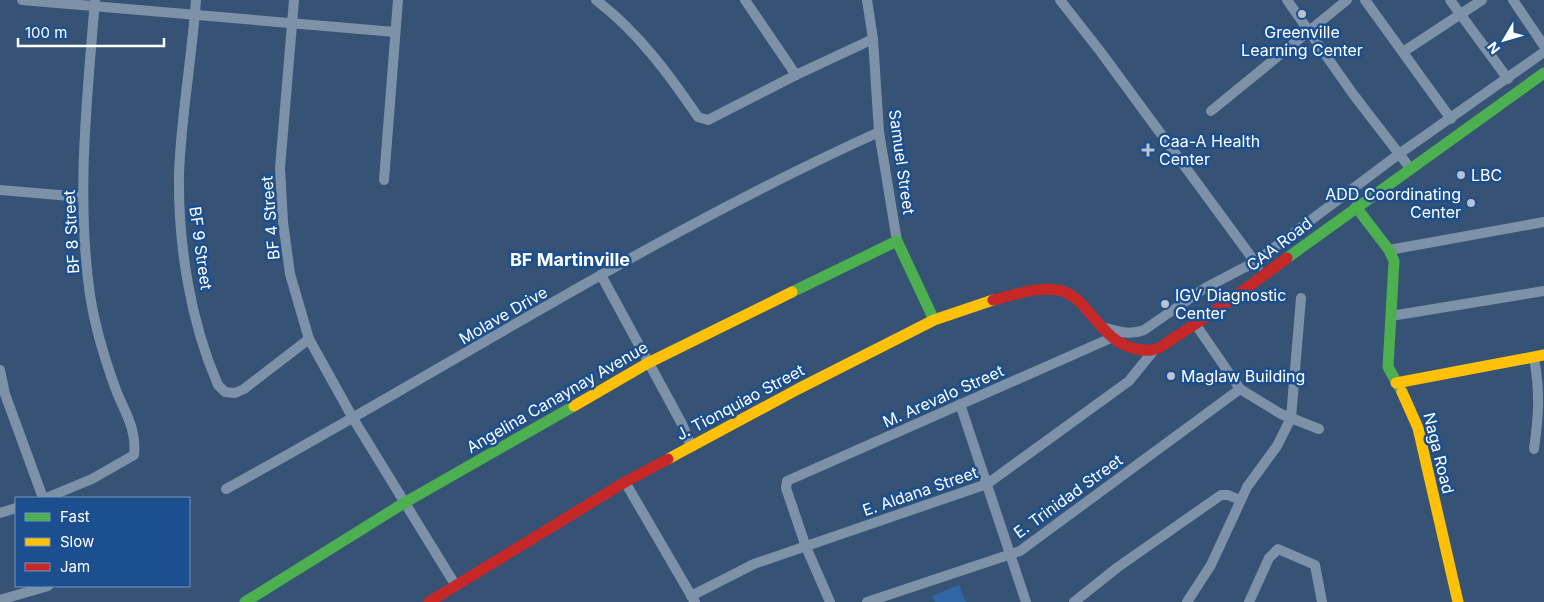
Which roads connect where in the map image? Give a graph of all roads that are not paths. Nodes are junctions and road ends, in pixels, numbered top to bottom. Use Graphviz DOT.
graph roads {
  1 [pos="22,0"];
  2 [pos="196,0"];
  3 [pos="294,0"];
  4 [pos="398,0"];
  5 [pos="596,0"];
  6 [pos="744,0"];
  7 [pos="868,0"];
  8 [pos="1060,0"];
  9 [pos="1287,0"];
  10 [pos="1347,0"];
  11 [pos="1366,0"];
  12 [pos="1450,0"];
  13 [pos="1482,0"];
  14 [pos="1513,0"];
  15 [pos="95,3"];
  16 [pos="195,14"];
  17 [pos="1460,14"];
  18 [pos="291,24"];
  19 [pos="395,32"];
  20 [pos="1309,32"];
  21 [pos="873,39"];
  22 [pos="1544,46"];
  23 [pos="1403,52"];
  24 [pos="1544,52"];
  25 [pos="1544,73"];
  26 [pos="796,74"];
  27 [pos="1508,78"];
  28 [pos="1211,111"];
  29 [pos="1452,119"];
  30 [pos="879,132"];
  31 [pos="1399,154"];
  32 [pos="1410,168"];
  33 [pos="384,180"];
  34 [pos="0,190"];
  35 [pos="82,197"];
  36 [pos="1356,207"];
  37 [pos="1544,222"];
  38 [pos="897,241"];
  39 [pos="1388,250"];
  40 [pos="1255,262"];
  41 [pos="601,275"];
  42 [pos="1265,275"];
  43 [pos="1544,291"];
  44 [pos="1301,298"];
  45 [pos="1391,316"];
  46 [pos="934,320"];
  47 [pos="1196,325"];
  48 [pos="1100,327"];
  49 [pos="1111,338"];
  50 [pos="309,339"];
  51 [pos="1154,350"];
  52 [pos="1539,356"];
  53 [pos="648,363"];
  54 [pos="0,370"];
  55 [pos="1396,383"];
  56 [pos="1240,389"];
  57 [pos="960,404"];
  58 [pos="1291,418"];
  59 [pos="354,420"];
  60 [pos="1319,429"];
  61 [pos="691,446"];
  62 [pos="1534,449"];
  63 [pos="625,482"];
  64 [pos="987,484"];
  65 [pos="226,490"];
  66 [pos="44,497"];
  67 [pos="47,497"];
  68 [pos="1240,500"];
  69 [pos="404,503"];
  70 [pos="15,508"];
  71 [pos="0,513"];
  72 [pos="806,547"];
  73 [pos="1010,555"];
  74 [pos="456,586"];
  75 [pos="45,587"];
  76 [pos="693,599"];
  77 [pos="0,600"];
  78 [pos="245,602"];
  79 [pos="429,602"];
  80 [pos="830,602"];
  81 [pos="867,602"];
  82 [pos="1026,602"];
  83 [pos="1074,602"];
  84 [pos="1187,602"];
  85 [pos="1249,602"];
  86 [pos="1322,602"];
  87 [pos="1458,602"];
  1 -- 15 [label="street"];
  2 -- 16 [label="street, BF 9 Street"];
  3 -- 18 [label="street, BF 4 Street"];
  4 -- 19 [label="street"];
  5 -- 26 [label="street"];
  6 -- 26 [label="street"];
  7 -- 21 [label="street, Samuel Street"];
  8 -- 40 [label="street"];
  9 -- 20 [label="street"];
  10 -- 20 [label="street"];
  11 -- 23 [label="street"];
  12 -- 17 [label="street"];
  13 -- 17 [label="street"];
  14 -- 22 [label="street"];
  15 -- 16 [label="street"];
  15 -- 35 [label="street, BF 8 Street"];
  16 -- 18 [label="street"];
  16 -- 50 [label="street, BF 9 Street"];
  17 -- 23 [label="street"];
  17 -- 27 [label="street"];
  18 -- 19 [label="street"];
  18 -- 50 [label="street, BF 4 Street"];
  19 -- 33 [label="street"];
  20 -- 28 [label="street"];
  20 -- 31 [label="street"];
  21 -- 26 [label="street"];
  21 -- 30 [label="street, Samuel Street"];
  23 -- 29 [label="street"];
  24 -- 27 [label="street"];
  25 -- 32 [label="main road, CAA Road"];
  27 -- 29 [label="street"];
  29 -- 31 [label="street"];
  30 -- 38 [label="street, Samuel Street"];
  30 -- 41 [label="street, Molave Drive"];
  31 -- 32 [label="street"];
  31 -- 40 [label="street"];
  32 -- 36 [label="main road, CAA Road"];
  34 -- 35 [label="street"];
  35 -- 67 [label="street, BF 8 Street"];
  36 -- 39 [label="main road, Naga Road"];
  36 -- 42 [label="main road, CAA Road"];
  37 -- 39 [label="street"];
  38 -- 46 [label="main road, Samuel Street"];
  38 -- 53 [label="main road, Angelina Canaynay Avenue"];
  39 -- 45 [label="main road, Naga Road"];
  40 -- 42 [label="street"];
  40 -- 48 [label="street"];
  41 -- 53 [label="street"];
  41 -- 59 [label="street, Molave Drive"];
  42 -- 47 [label="main road, CAA Road"];
  43 -- 45 [label="street"];
  44 -- 58 [label="street"];
  45 -- 55 [label="main road, Naga Road"];
  46 -- 48 [label="main road, J. Tionquiao Street"];
  46 -- 61 [label="main road, J. Tionquiao Street"];
  47 -- 51 [label="main road, CAA Road"];
  47 -- 56 [label="street"];
  48 -- 49 [label="main road"];
  49 -- 51 [label="main road"];
  49 -- 57 [label="street, M. Arevalo Street"];
  50 -- 59 [label="street, BF 4 Street"];
  51 -- 64 [label="street, E. Aldana Street"];
  52 -- 55 [label="main road"];
  52 -- 62 [label="street"];
  53 -- 61 [label="street"];
  53 -- 69 [label="main road, Angelina Canaynay Avenue"];
  54 -- 66 [label="street"];
  55 -- 87 [label="main road, Naga Road"];
  56 -- 58 [label="street"];
  56 -- 73 [label="street, E. Trinidad Street"];
  57 -- 64 [label="street"];
  57 -- 72 [label="street, M. Arevalo Street"];
  58 -- 60 [label="street"];
  58 -- 68 [label="street"];
  59 -- 65 [label="street, Molave Drive"];
  59 -- 69 [label="street, BF 4 Street"];
  61 -- 63 [label="main road, J. Tionquiao Street"];
  63 -- 74 [label="main road, J. Tionquiao Street"];
  63 -- 76 [label="street"];
  64 -- 72 [label="street, E. Aldana Street"];
  64 -- 73 [label="street"];
  68 -- 83 [label="street"];
  68 -- 84 [label="street"];
  69 -- 74 [label="street, BF 4 Street"];
  69 -- 78 [label="main road, Angelina Canaynay Avenue"];
  70 -- 71 [label="street"];
  72 -- 76 [label="street, E. Aldana Street"];
  72 -- 80 [label="street"];
  73 -- 81 [label="street, E. Trinidad Street"];
  73 -- 82 [label="street"];
  74 -- 79 [label="main road, J. Tionquiao Street"];
  75 -- 77 [label="street"];
  85 -- 86 [label="street"];
}
